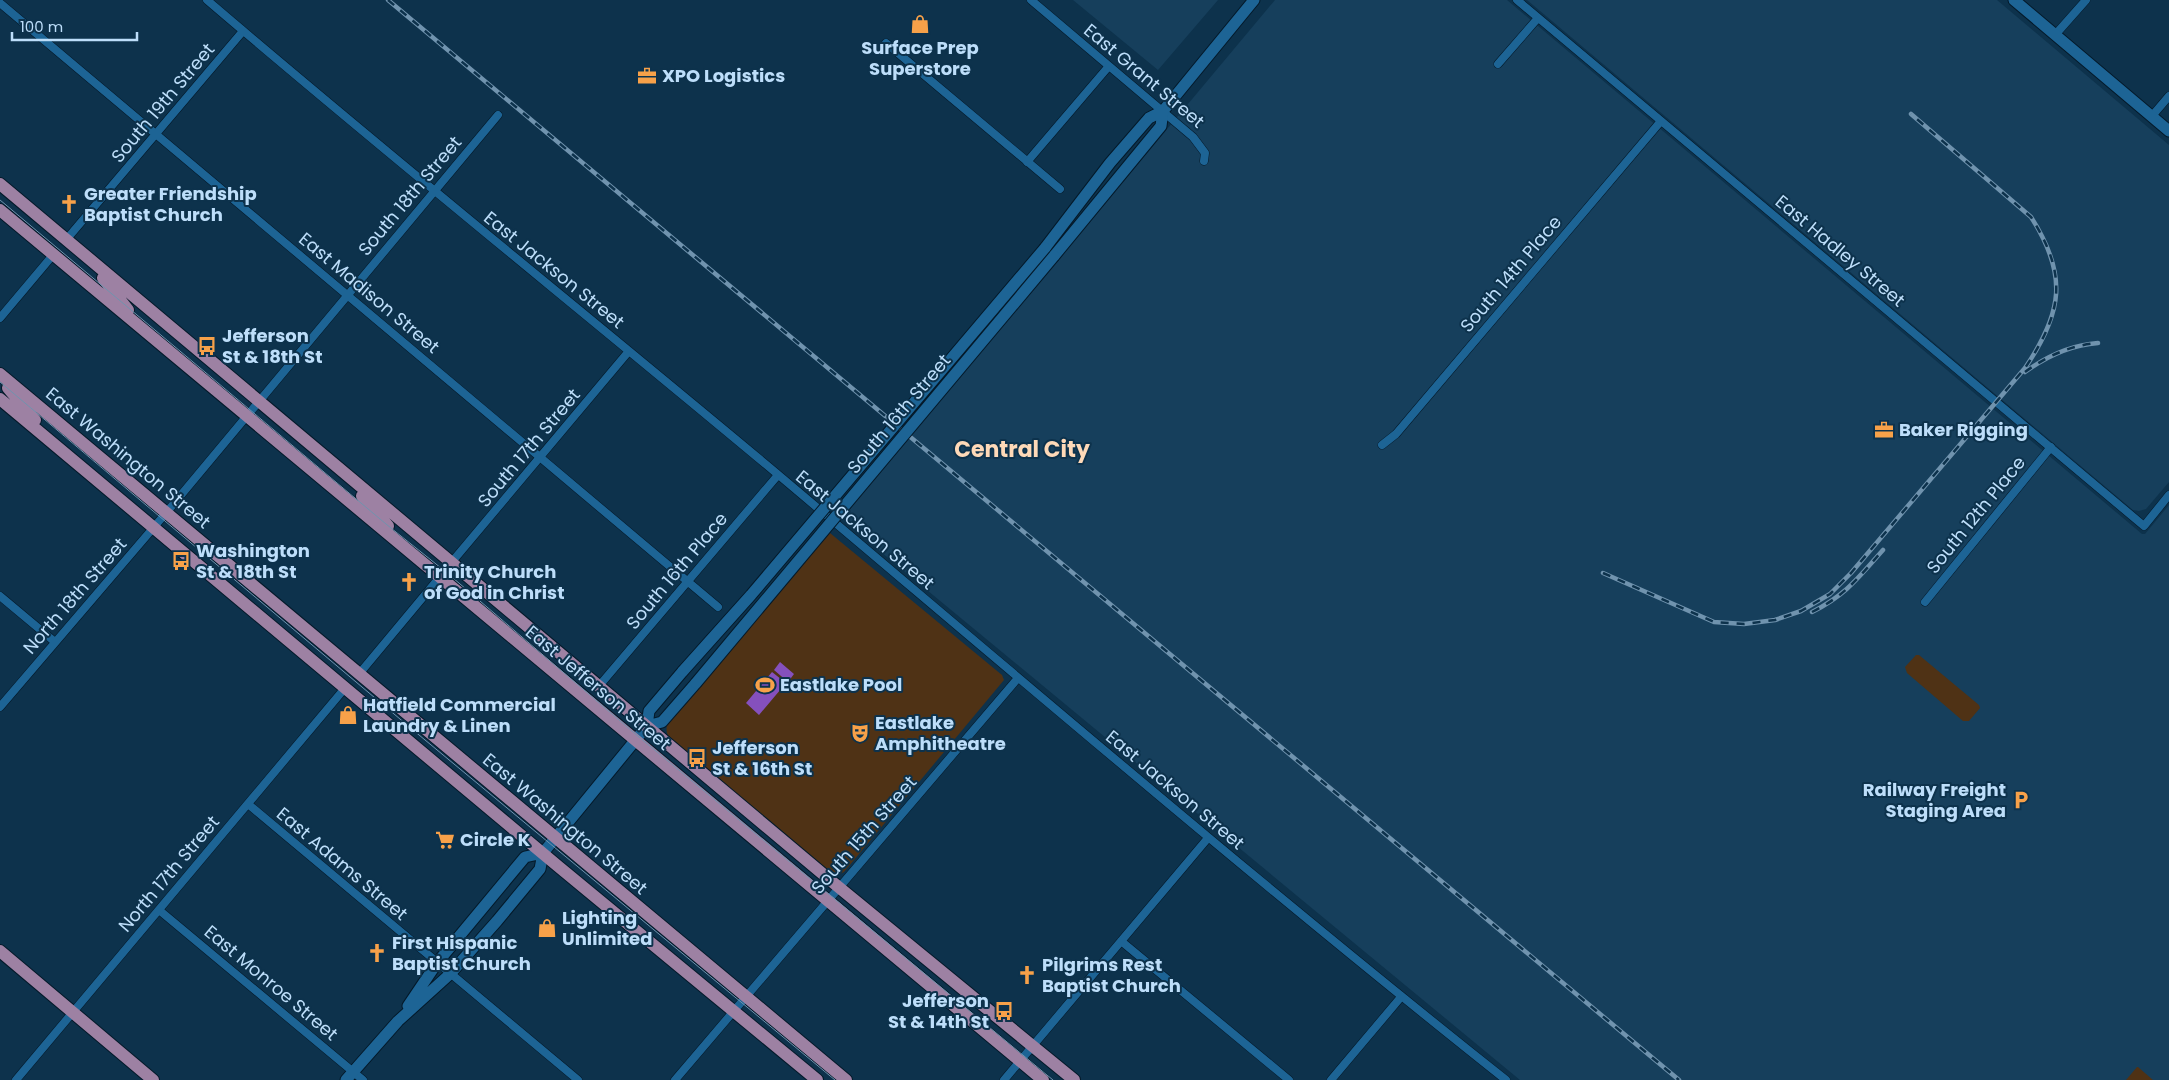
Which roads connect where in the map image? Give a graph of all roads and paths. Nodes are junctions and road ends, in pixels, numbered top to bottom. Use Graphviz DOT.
graph roads {
  1 [pos="206,0"];
  2 [pos="1031,0"];
  3 [pos="1254,0"];
  4 [pos="1517,0"];
  5 [pos="2014,0"];
  6 [pos="2086,0"];
  7 [pos="0,4"];
  8 [pos="1538,18"];
  9 [pos="243,31"];
  10 [pos="2055,35"];
  11 [pos="886,43"];
  12 [pos="1498,64"];
  13 [pos="1108,66"];
  14 [pos="2169,96"];
  15 [pos="1163,111"];
  16 [pos="498,115"];
  17 [pos="2152,116"];
  18 [pos="1661,120"];
  19 [pos="2169,131"];
  20 [pos="156,134"];
  21 [pos="1204,161"];
  22 [pos="1027,162"];
  23 [pos="0,184"];
  24 [pos="1060,189"];
  25 [pos="434,192"];
  26 [pos="0,210"];
  27 [pos="66,240"];
  28 [pos="53,256"];
  29 [pos="91,261"];
  30 [pos="347,295"];
  31 [pos="0,318"];
  32 [pos="143,329"];
  33 [pos="629,351"];
  34 [pos="0,374"];
  35 [pos="0,378"];
  36 [pos="0,399"];
  37 [pos="259,401"];
  38 [pos="246,416"];
  39 [pos="1382,445"];
  40 [pos="56,446"];
  41 [pos="2051,446"];
  42 [pos="541,457"];
  43 [pos="342,472"];
  44 [pos="778,475"];
  45 [pos="2169,495"];
  46 [pos="166,513"];
  47 [pos="153,527"];
  48 [pos="410,553"];
  49 [pos="451,563"];
  50 [pos="439,578"];
  51 [pos="688,581"];
  52 [pos="0,596"];
  53 [pos="1925,602"];
  54 [pos="718,607"];
  55 [pos="55,642"];
  56 [pos="359,674"];
  57 [pos="1018,678"];
  58 [pos="599,686"];
  59 [pos="345,688"];
  60 [pos="389,700"];
  61 [pos="0,707"];
  62 [pos="647,726"];
  63 [pos="635,741"];
  64 [pos="443,770"];
  65 [pos="248,804"];
  66 [pos="748,810"];
  67 [pos="1208,838"];
  68 [pos="555,839"];
  69 [pos="543,853"];
  70 [pos="811,887"];
  71 [pos="840,888"];
  72 [pos="827,901"];
  73 [pos="159,910"];
  74 [pos="1121,941"];
  75 [pos="0,951"];
  76 [pos="437,963"];
  77 [pos="450,974"];
  78 [pos="746,997"];
  79 [pos="1401,997"];
  80 [pos="72,1012"];
  81 [pos="733,1012"];
  82 [pos="763,1012"];
  83 [pos="398,1021"];
  84 [pos="1032,1046"];
  85 [pos="1020,1061"];
  86 [pos="350,1076"];
  87 [pos="816,1079"];
  88 [pos="16,1080"];
  89 [pos="153,1080"];
  90 [pos="364,1080"];
  91 [pos="578,1080"];
  92 [pos="675,1080"];
  93 [pos="846,1080"];
  94 [pos="1004,1080"];
  95 [pos="1043,1080"];
  96 [pos="1074,1080"];
  97 [pos="1289,1080"];
  98 [pos="1331,1080"];
  99 [pos="1506,1080"];
  1 -- 9 [label="street, East Jackson Street"];
  2 -- 13 [label="street, East Grant Street"];
  3 -- 15 [label="main road, South 16th Street"];
  4 -- 8 [label="street, East Hadley Street"];
  5 -- 10 [label="main road"];
  6 -- 10 [label="street"];
  7 -- 20 [label="street, East Madison Street"];
  8 -- 12 [label="street"];
  8 -- 18 [label="street, East Hadley Street"];
  9 -- 20 [label="street, South 19th Street"];
  9 -- 25 [label="street, East Jackson Street"];
  10 -- 17 [label="main road"];
  11 -- 22 [label="street"];
  13 -- 15 [label="street, East Grant Street"];
  13 -- 22 [label="street"];
  14 -- 17 [label="street"];
  15 -- 21 [label="street, East Grant Street"];
  15 -- 62 [label="main road, South 16th Street, bridge"];
  15 -- 62 [label="main road, South 16th Street, bridge"];
  16 -- 25 [label="street, South 18th Street"];
  17 -- 19 [label="main road"];
  18 -- 39 [label="street, South 14th Place"];
  18 -- 41 [label="street, East Hadley Street"];
  20 -- 27 [label="street, South 19th Street"];
  20 -- 30 [label="street, East Madison Street"];
  22 -- 24 [label="street"];
  23 -- 27 [label="main road, East Jefferson Street"];
  25 -- 30 [label="street, South 18th Street"];
  25 -- 33 [label="street, East Jackson Street"];
  26 -- 28 [label="main road, East Jefferson Street"];
  27 -- 29 [label="main road, East Jefferson Street"];
  28 -- 31 [label="street"];
  28 -- 32 [label="main road, East Jefferson Street"];
  29 -- 32 [label="main road, East Jefferson Street"];
  29 -- 37 [label="main road, East Jefferson Street"];
  30 -- 37 [label="street, South 18th Street"];
  30 -- 42 [label="street, East Madison Street"];
  32 -- 38 [label="main road, East Jefferson Street"];
  33 -- 42 [label="street, South 17th Street"];
  33 -- 44 [label="street, East Jackson Street"];
  34 -- 46 [label="main road, East Washington Street"];
  35 -- 40 [label="main road, East Washington Street"];
  36 -- 40 [label="main road, East Washington Street"];
  37 -- 38 [label="street, South 18th Street"];
  37 -- 43 [label="main road, East Jefferson Street"];
  38 -- 46 [label="street, South 18th Street"];
  38 -- 48 [label="main road, East Jefferson Street"];
  40 -- 47 [label="main road, East Washington Street"];
  41 -- 45 [label="street, East Hadley Street"];
  41 -- 53 [label="street, South 12th Place"];
  42 -- 49 [label="street, South 17th Street"];
  42 -- 51 [label="street, East Madison Street"];
  43 -- 48 [label="main road, East Jefferson Street"];
  43 -- 49 [label="main road, East Jefferson Street"];
  44 -- 51 [label="street, South 16th Place"];
  44 -- 57 [label="street, East Jackson Street"];
  46 -- 47 [label="street, South 18th Street"];
  46 -- 56 [label="main road, East Washington Street"];
  47 -- 55 [label="street, North 18th Street"];
  47 -- 59 [label="main road, East Washington Street"];
  48 -- 50 [label="main road, East Jefferson Street"];
  49 -- 58 [label="main road, East Jefferson Street"];
  50 -- 56 [label="street"];
  50 -- 63 [label="main road, East Jefferson Street"];
  51 -- 54 [label="street, East Madison Street"];
  51 -- 58 [label="street, South 16th Place"];
  52 -- 55 [label="street"];
  55 -- 61 [label="street, North 18th Street"];
  56 -- 60 [label="main road, East Washington Street"];
  57 -- 67 [label="street, East Jackson Street"];
  57 -- 71 [label="street, South 15th Street"];
  58 -- 62 [label="main road, East Jefferson Street"];
  59 -- 64 [label="main road, East Washington Street"];
  59 -- 65 [label="street, North 17th Street"];
  60 -- 64 [label="main road"];
  60 -- 68 [label="main road, East Washington Street"];
  62 -- 63 [label="main road, South 16th Street"];
  62 -- 66 [label="main road, East Jefferson Street"];
  63 -- 68 [label="main road, South 16th Street"];
  63 -- 70 [label="main road, East Jefferson Street"];
  64 -- 69 [label="main road, East Washington Street"];
  65 -- 73 [label="street, North 17th Street"];
  65 -- 76 [label="street, East Adams Street"];
  66 -- 70 [label="main road, East Jefferson Street"];
  66 -- 71 [label="main road, East Jefferson Street"];
  67 -- 74 [label="street"];
  67 -- 79 [label="street, East Jackson Street"];
  68 -- 69 [label="main road, South 16th Street"];
  68 -- 78 [label="main road, East Washington Street"];
  69 -- 76 [label="main road"];
  69 -- 77 [label="main road"];
  69 -- 81 [label="main road, East Washington Street"];
  70 -- 72 [label="main road, East Jefferson Street"];
  71 -- 72 [label="street, South 15th Street"];
  71 -- 84 [label="main road, East Jefferson Street"];
  72 -- 78 [label="street, South 15th Street"];
  72 -- 85 [label="main road, East Jefferson Street"];
  73 -- 80 [label="street, North 17th Street"];
  73 -- 86 [label="street, East Monroe Street"];
  74 -- 84 [label="street"];
  74 -- 97 [label="street"];
  75 -- 80 [label="main road"];
  76 -- 77 [label="street, East Adams Street"];
  76 -- 83 [label="main road"];
  77 -- 83 [label="main road"];
  77 -- 91 [label="street, East Adams Street"];
  78 -- 81 [label="street, South 15th Street"];
  78 -- 82 [label="main road, East Washington Street"];
  79 -- 98 [label="street"];
  79 -- 99 [label="street, East Jackson Street"];
  80 -- 88 [label="street, North 17th Street"];
  80 -- 89 [label="main road"];
  81 -- 87 [label="main road, East Washington Street"];
  81 -- 92 [label="street, South 15th Street"];
  82 -- 87 [label="main road, East Washington Street"];
  82 -- 93 [label="main road, East Washington Street"];
  83 -- 86 [label="main road"];
  84 -- 85 [label="street"];
  84 -- 96 [label="main road, East Jefferson Street"];
  85 -- 94 [label="street"];
  85 -- 95 [label="main road, East Jefferson Street"];
  86 -- 90 [label="street, East Monroe Street"];
}
